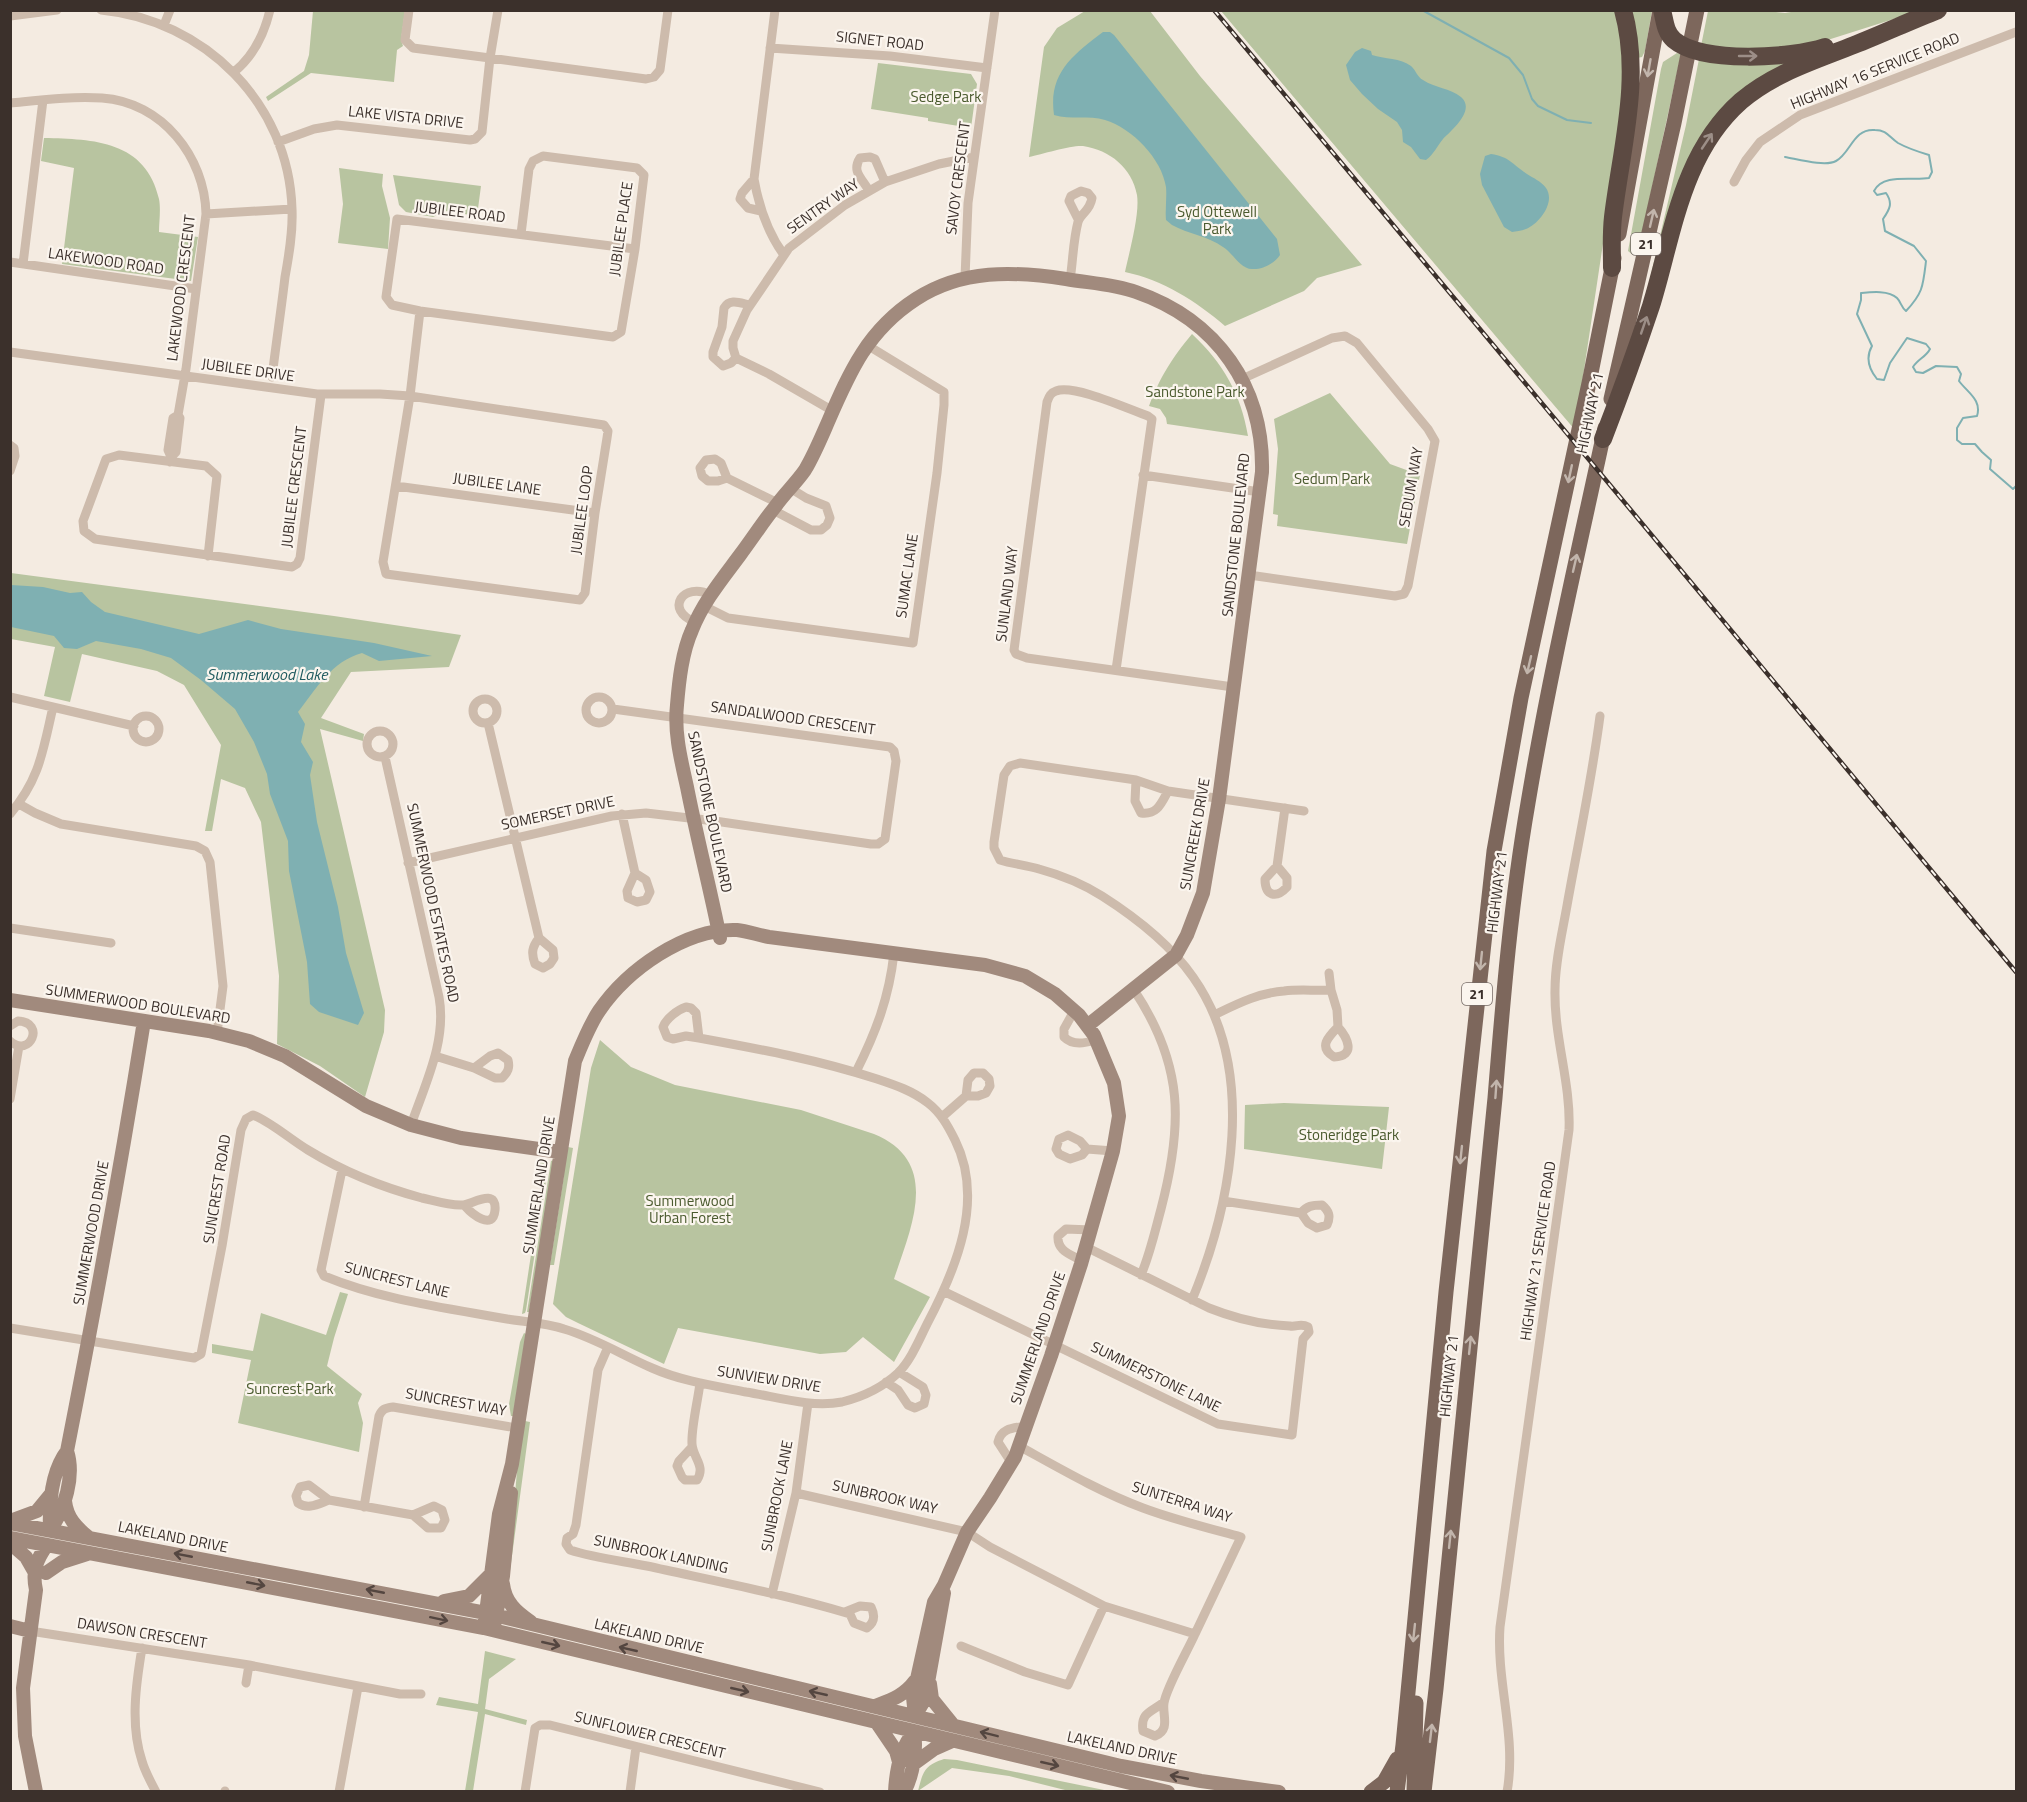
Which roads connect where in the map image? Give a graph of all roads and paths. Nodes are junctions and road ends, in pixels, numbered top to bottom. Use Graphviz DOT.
graph roads {
  1 [pos="57,10"];
  2 [pos="101,10"];
  3 [pos="170,10"];
  4 [pos="270,10"];
  5 [pos="409,10"];
  6 [pos="498,10"];
  7 [pos="668,10"];
  8 [pos="775,10"];
  9 [pos="995,10"];
  10 [pos="1623,10"];
  11 [pos="1661,10"];
  12 [pos="1697,10"];
  13 [pos="1935,12"];
  14 [pos="10,16"];
  15 [pos="164,25"];
  16 [pos="2016,32"];
  17 [pos="770,48"];
  18 [pos="1690,49"];
  19 [pos="490,58"];
  20 [pos="987,68"];
  21 [pos="234,72"];
  22 [pos="43,100"];
  23 [pos="10,103"];
  24 [pos="278,142"];
  25 [pos="974,157"];
  26 [pos="754,179"];
  27 [pos="885,182"];
  28 [pos="1734,182"];
  29 [pos="869,191"];
  30 [pos="292,209"];
  31 [pos="761,211"];
  32 [pos="206,214"];
  33 [pos="1078,219"];
  34 [pos="521,234"];
  35 [pos="635,249"];
  36 [pos="784,255"];
  37 [pos="10,262"];
  38 [pos="23,264"];
  39 [pos="1612,268"];
  40 [pos="965,278"];
  41 [pos="1070,280"];
  42 [pos="196,289"];
  43 [pos="750,305"];
  44 [pos="420,311"];
  45 [pos="621,332"];
  46 [pos="867,345"];
  47 [pos="10,352"];
  48 [pos="736,358"];
  49 [pos="185,376"];
  50 [pos="272,377"];
  51 [pos="1242,379"];
  52 [pos="321,395"];
  53 [pos="410,396"];
  54 [pos="833,411"];
  55 [pos="1603,439"];
  56 [pos="10,445"];
  57 [pos="171,459"];
  58 [pos="10,471"];
  59 [pos="1143,475"];
  60 [pos="727,478"];
  61 [pos="396,486"];
  62 [pos="790,488"];
  63 [pos="1260,492"];
  64 [pos="775,507"];
  65 [pos="595,513"];
  66 [pos="208,556"];
  67 [pos="1249,575"];
  68 [pos="708,601"];
  69 [pos="695,622"];
  70 [pos="1116,670"];
  71 [pos="1235,672"];
  72 [pos="1233,687"];
  73 [pos="10,697"];
  74 [pos="53,707"];
  75 [pos="613,709"];
  76 [pos="1600,716"];
  77 [pos="676,717"];
  78 [pos="488,723"];
  79 [pos="134,726"];
  80 [pos="385,757"];
  81 [pos="1136,780"];
  82 [pos="1168,791"];
  83 [pos="1219,799"];
  84 [pos="19,804"];
  85 [pos="1285,808"];
  86 [pos="1304,811"];
  87 [pos="10,814"];
  88 [pos="622,814"];
  89 [pos="693,819"];
  90 [pos="715,821"];
  91 [pos="514,838"];
  92 [pos="408,863"];
  93 [pos="1277,866"];
  94 [pos="635,873"];
  95 [pos="10,928"];
  96 [pos="719,934"];
  97 [pos="539,938"];
  98 [pos="111,943"];
  99 [pos="894,953"];
  100 [pos="1176,955"];
  101 [pos="1329,973"];
  102 [pos="1134,990"];
  103 [pos="1331,990"];
  104 [pos="10,1000"];
  105 [pos="1074,1011"];
  106 [pos="1214,1015"];
  107 [pos="144,1021"];
  108 [pos="10,1026"];
  109 [pos="1088,1026"];
  110 [pos="1338,1027"];
  111 [pos="217,1032"];
  112 [pos="699,1038"];
  113 [pos="1097,1040"];
  114 [pos="10,1041"];
  115 [pos="20,1046"];
  116 [pos="435,1056"];
  117 [pos="474,1068"];
  118 [pos="856,1072"];
  119 [pos="966,1096"];
  120 [pos="10,1099"];
  121 [pos="942,1117"];
  122 [pos="411,1125"];
  123 [pos="1087,1149"];
  124 [pos="1113,1151"];
  125 [pos="560,1152"];
  126 [pos="342,1170"];
  127 [pos="1223,1201"];
  128 [pos="465,1206"];
  129 [pos="1301,1213"];
  130 [pos="1091,1230"];
  131 [pos="1086,1247"];
  132 [pos="1082,1261"];
  133 [pos="1141,1275"];
  134 [pos="943,1292"];
  135 [pos="1192,1300"];
  136 [pos="534,1324"];
  137 [pos="10,1328"];
  138 [pos="89,1340"];
  139 [pos="1055,1345"];
  140 [pos="608,1347"];
  141 [pos="899,1372"];
  142 [pos="886,1382"];
  143 [pos="700,1383"];
  144 [pos="808,1403"];
  145 [pos="1026,1426"];
  146 [pos="517,1428"];
  147 [pos="1019,1446"];
  148 [pos="692,1447"];
  149 [pos="1011,1462"];
  150 [pos="796,1493"];
  151 [pos="59,1495"];
  152 [pos="329,1500"];
  153 [pos="364,1507"];
  154 [pos="413,1515"];
  155 [pos="13,1523"];
  156 [pos="50,1530"];
  157 [pos="966,1532"];
  158 [pos="36,1536"];
  159 [pos="90,1538"];
  160 [pos="11,1540"];
  161 [pos="62,1541"];
  162 [pos="47,1545"];
  163 [pos="89,1553"];
  164 [pos="40,1572"];
  165 [pos="497,1574"];
  166 [pos="772,1594"];
  167 [pos="432,1602"];
  168 [pos="1104,1606"];
  169 [pos="845,1612"];
  170 [pos="491,1615"];
  171 [pos="10,1626"];
  172 [pos="538,1626"];
  173 [pos="489,1629"];
  174 [pos="30,1631"];
  175 [pos="1195,1634"];
  176 [pos="961,1646"];
  177 [pos="142,1648"];
  178 [pos="249,1665"];
  179 [pos="1411,1668"];
  180 [pos="923,1678"];
  181 [pos="246,1683"];
  182 [pos="358,1687"];
  183 [pos="421,1694"];
  184 [pos="1164,1702"];
  185 [pos="874,1706"];
  186 [pos="915,1716"];
  187 [pos="900,1718"];
  188 [pos="877,1723"];
  189 [pos="953,1725"];
  190 [pos="920,1731"];
  191 [pos="952,1741"];
  192 [pos="1403,1745"];
  193 [pos="636,1748"];
  194 [pos="906,1764"];
  195 [pos="36,1791"];
  196 [pos="156,1791"];
  197 [pos="339,1791"];
  198 [pos="349,1791"];
  199 [pos="525,1791"];
  200 [pos="630,1791"];
  201 [pos="820,1791"];
  202 [pos="895,1791"];
  203 [pos="904,1791"];
  204 [pos="1168,1791"];
  205 [pos="1279,1791"];
  206 [pos="1371,1791"];
  207 [pos="1397,1791"];
  208 [pos="1414,1791"];
  209 [pos="1424,1791"];
  210 [pos="1507,1791"];
  1 -- 14 [label="street"];
  2 -- 15 [label="street"];
  3 -- 15 [label="street"];
  4 -- 21 [label="street"];
  5 -- 19 [label="street"];
  6 -- 19 [label="street"];
  7 -- 19 [label="street"];
  8 -- 17 [label="street"];
  9 -- 20 [label="street, SAVOY CRESCENT"];
  10 -- 39 [label="highway"];
  11 -- 18 [label="highway"];
  11 -- 39 [label="main road, HIGHWAY 21 / 21, one-way"];
  12 -- 18 [label="main road, HIGHWAY 21 / 21"];
  18 -- 13 [label="highway, one-way"];
  55 -- 13 [label="highway, one-way"];
  15 -- 21 [label="street"];
  16 -- 28 [label="street, HIGHWAY 16 SERVICE ROAD"];
  17 -- 20 [label="street, SIGNET ROAD"];
  17 -- 26 [label="street"];
  55 -- 18 [label="main road, HIGHWAY 21 / 21, one-way"];
  19 -- 24 [label="street, LAKE VISTA DRIVE"];
  20 -- 25 [label="street, SAVOY CRESCENT"];
  21 -- 24 [label="street"];
  22 -- 23 [label="street, LAKEWOOD CRESCENT"];
  22 -- 32 [label="street, LAKEWOOD CRESCENT"];
  22 -- 38 [label="street"];
  24 -- 30 [label="street"];
  25 -- 27 [label="street, SENTRY WAY"];
  25 -- 40 [label="street, SAVOY CRESCENT"];
  26 -- 31 [label="street"];
  26 -- 31 [label="street"];
  27 -- 29 [label="street, SENTRY WAY"];
  27 -- 29 [label="street"];
  29 -- 36 [label="street, SENTRY WAY"];
  30 -- 32 [label="street"];
  30 -- 50 [label="street"];
  31 -- 36 [label="street"];
  32 -- 42 [label="street, LAKEWOOD CRESCENT"];
  33 -- 41 [label="street"];
  34 -- 35 [label="street, JUBILEE ROAD"];
  34 -- 35 [label="street, JUBILEE PLACE"];
  34 -- 44 [label="street, JUBILEE ROAD"];
  35 -- 45 [label="street, JUBILEE PLACE"];
  36 -- 43 [label="street, SENTRY WAY"];
  37 -- 38 [label="street, LAKEWOOD ROAD"];
  38 -- 42 [label="street, LAKEWOOD ROAD"];
  39 -- 179 [label="main road, HIGHWAY 21 / 21, one-way"];
  40 -- 41 [label="street, SANDSTONE BOULEVARD"];
  40 -- 46 [label="street, SANDSTONE BOULEVARD"];
  41 -- 51 [label="street, SANDSTONE BOULEVARD"];
  42 -- 49 [label="street, LAKEWOOD CRESCENT"];
  43 -- 48 [label="street, SENTRY WAY"];
  43 -- 48 [label="street"];
  44 -- 45 [label="street, JUBILEE ROAD"];
  44 -- 53 [label="street"];
  46 -- 54 [label="street, SANDSTONE BOULEVARD"];
  46 -- 68 [label="street, SUMAC LANE"];
  47 -- 49 [label="street, JUBILEE DRIVE"];
  48 -- 54 [label="street"];
  49 -- 52 [label="street, JUBILEE DRIVE"];
  49 -- 57 [label="street"];
  51 -- 63 [label="street, SANDSTONE BOULEVARD"];
  51 -- 67 [label="street, SEDUM WAY"];
  52 -- 53 [label="street, JUBILEE DRIVE"];
  52 -- 66 [label="street, JUBILEE CRESCENT"];
  53 -- 61 [label="street, JUBILEE LOOP"];
  53 -- 65 [label="street, JUBILEE LOOP"];
  54 -- 62 [label="street, SANDSTONE BOULEVARD"];
  209 -- 55 [label="main road, HIGHWAY 21 / 21, one-way"];
  56 -- 58 [label="street"];
  57 -- 66 [label="street, JUBILEE CRESCENT"];
  57 -- 66 [label="street, JUBILEE CRESCENT"];
  59 -- 63 [label="street"];
  59 -- 70 [label="street"];
  59 -- 70 [label="street, SUNLAND WAY"];
  60 -- 64 [label="street"];
  61 -- 65 [label="street, JUBILEE LANE"];
  61 -- 65 [label="street, JUBILEE LOOP"];
  62 -- 64 [label="street, SANDSTONE BOULEVARD"];
  62 -- 64 [label="street"];
  63 -- 67 [label="street, SANDSTONE BOULEVARD"];
  64 -- 68 [label="street, SANDSTONE BOULEVARD"];
  67 -- 71 [label="street, SANDSTONE BOULEVARD"];
  68 -- 69 [label="street, SANDSTONE BOULEVARD"];
  68 -- 69 [label="street"];
  69 -- 77 [label="street, SANDSTONE BOULEVARD"];
  70 -- 72 [label="street, SUNLAND WAY"];
  71 -- 72 [label="street, SUNCREEK DRIVE"];
  72 -- 83 [label="street, SUNCREEK DRIVE"];
  73 -- 74 [label="street"];
  74 -- 79 [label="street"];
  74 -- 84 [label="street"];
  75 -- 77 [label="street"];
  76 -- 210 [label="street, HIGHWAY 21 SERVICE ROAD"];
  77 -- 89 [label="street, SANDSTONE BOULEVARD"];
  77 -- 90 [label="street, SANDALWOOD CRESCENT"];
  78 -- 91 [label="street"];
  80 -- 92 [label="street, SUMMERWOOD ESTATES ROAD"];
  81 -- 82 [label="street"];
  81 -- 82 [label="street"];
  81 -- 100 [label="street"];
  82 -- 83 [label="street"];
  83 -- 85 [label="street"];
  83 -- 100 [label="street, SUNCREEK DRIVE"];
  84 -- 87 [label="street"];
  84 -- 111 [label="street"];
  85 -- 86 [label="street"];
  85 -- 93 [label="street"];
  88 -- 89 [label="street, SOMERSET DRIVE"];
  88 -- 91 [label="street, SOMERSET DRIVE"];
  88 -- 94 [label="street"];
  89 -- 90 [label="street, SOMERSET DRIVE"];
  89 -- 96 [label="street, SANDSTONE BOULEVARD"];
  91 -- 92 [label="street, SOMERSET DRIVE"];
  91 -- 97 [label="street"];
  92 -- 116 [label="street, SUMMERWOOD ESTATES ROAD"];
  95 -- 98 [label="street"];
  96 -- 99 [label="street"];
  96 -- 125 [label="street, SUMMERLAND DRIVE"];
  99 -- 105 [label="street, SUMMERLAND DRIVE"];
  99 -- 118 [label="street"];
  100 -- 102 [label="street, SUNCREEK DRIVE"];
  100 -- 106 [label="street"];
  101 -- 103 [label="street"];
  102 -- 109 [label="street, SUNCREEK DRIVE"];
  102 -- 133 [label="street"];
  103 -- 106 [label="street"];
  103 -- 110 [label="street"];
  104 -- 107 [label="street, SUMMERWOOD BOULEVARD"];
  105 -- 109 [label="street, SUMMERLAND DRIVE"];
  105 -- 113 [label="street"];
  106 -- 127 [label="street"];
  107 -- 111 [label="street, SUMMERWOOD BOULEVARD"];
  107 -- 138 [label="street, SUMMERWOOD DRIVE"];
  108 -- 115 [label="street"];
  109 -- 113 [label="street, SUMMERLAND DRIVE"];
  111 -- 122 [label="street, SUMMERWOOD BOULEVARD"];
  112 -- 112 [label="street, SUNVIEW DRIVE"];
  112 -- 118 [label="street, SUNVIEW DRIVE"];
  113 -- 124 [label="street, SUMMERLAND DRIVE"];
  114 -- 115 [label="street"];
  115 -- 120 [label="street"];
  116 -- 117 [label="street"];
  116 -- 122 [label="street, SUMMERWOOD ESTATES ROAD"];
  118 -- 121 [label="street, SUNVIEW DRIVE"];
  119 -- 121 [label="street"];
  121 -- 134 [label="street, SUNVIEW DRIVE"];
  122 -- 125 [label="street, SUMMERWOOD BOULEVARD"];
  123 -- 124 [label="street"];
  124 -- 130 [label="street, SUMMERLAND DRIVE"];
  125 -- 136 [label="street, SUMMERLAND DRIVE"];
  126 -- 128 [label="street, SUNCREST ROAD"];
  126 -- 136 [label="street, SUNCREST LANE"];
  126 -- 138 [label="street, SUNCREST ROAD"];
  127 -- 129 [label="street"];
  127 -- 135 [label="street"];
  130 -- 131 [label="street, SUMMERLAND DRIVE"];
  130 -- 132 [label="street, SUMMERLAND DRIVE"];
  131 -- 132 [label="street, SUMMERLAND DRIVE"];
  131 -- 133 [label="street, SUMMERSTONE LANE"];
  132 -- 139 [label="street, SUMMERLAND DRIVE"];
  133 -- 135 [label="street, SUMMERSTONE LANE"];
  134 -- 139 [label="street"];
  134 -- 141 [label="street, SUNVIEW DRIVE"];
  135 -- 139 [label="street, SUMMERSTONE LANE"];
  136 -- 140 [label="street, SUNVIEW DRIVE"];
  136 -- 146 [label="street, SUMMERLAND DRIVE"];
  137 -- 138 [label="street"];
  138 -- 151 [label="street, SUMMERWOOD DRIVE"];
  139 -- 145 [label="street, SUMMERLAND DRIVE"];
  140 -- 143 [label="street, SUNVIEW DRIVE"];
  140 -- 166 [label="street, SUNBROOK LANDING"];
  141 -- 142 [label="street, SUNVIEW DRIVE"];
  141 -- 142 [label="street"];
  142 -- 144 [label="street, SUNVIEW DRIVE"];
  143 -- 144 [label="street, SUNVIEW DRIVE"];
  143 -- 148 [label="street"];
  144 -- 150 [label="street, SUNBROOK LANE"];
  145 -- 147 [label="street, SUMMERLAND DRIVE"];
  145 -- 149 [label="street, SUMMERLAND DRIVE"];
  146 -- 153 [label="street, SUNCREST WAY"];
  146 -- 165 [label="street, SUMMERLAND DRIVE"];
  147 -- 149 [label="street, SUMMERLAND DRIVE"];
  147 -- 175 [label="street, SUNTERRA WAY"];
  149 -- 157 [label="street, SUMMERLAND DRIVE"];
  150 -- 157 [label="street, SUNBROOK WAY"];
  150 -- 166 [label="street, SUNBROOK LANE"];
  151 -- 155 [label="street"];
  151 -- 156 [label="street, SUMMERWOOD DRIVE"];
  151 -- 159 [label="street"];
  152 -- 153 [label="street"];
  153 -- 154 [label="street"];
  155 -- 156 [label="street, LAKELAND DRIVE"];
  155 -- 158 [label="street"];
  156 -- 158 [label="street"];
  156 -- 159 [label="street, LAKELAND DRIVE"];
  156 -- 161 [label="street"];
  157 -- 168 [label="street"];
  157 -- 180 [label="street, SUMMERLAND DRIVE"];
  158 -- 160 [label="street"];
  158 -- 162 [label="street"];
  159 -- 161 [label="street"];
  167 -- 159 [label="street, LAKELAND DRIVE, one-way"];
  160 -- 162 [label="street, LAKELAND DRIVE"];
  160 -- 164 [label="street"];
  161 -- 162 [label="street"];
  161 -- 163 [label="street"];
  162 -- 163 [label="street, LAKELAND DRIVE"];
  162 -- 164 [label="street"];
  163 -- 164 [label="street"];
  163 -- 173 [label="street, LAKELAND DRIVE, one-way"];
  164 -- 174 [label="street"];
  165 -- 167 [label="street"];
  165 -- 170 [label="street, SUMMERLAND DRIVE"];
  165 -- 172 [label="street"];
  166 -- 169 [label="street, SUNBROOK LANDING"];
  167 -- 170 [label="street, LAKELAND DRIVE"];
  168 -- 175 [label="street"];
  168 -- 176 [label="street"];
  170 -- 172 [label="street, LAKELAND DRIVE"];
  170 -- 173 [label="street, SUMMERLAND DRIVE"];
  171 -- 174 [label="street"];
  185 -- 172 [label="street, LAKELAND DRIVE, one-way"];
  173 -- 188 [label="street, LAKELAND DRIVE, one-way"];
  174 -- 177 [label="street, DAWSON CRESCENT"];
  174 -- 195 [label="street"];
  175 -- 184 [label="street"];
  177 -- 178 [label="street, DAWSON CRESCENT"];
  177 -- 196 [label="street"];
  178 -- 181 [label="street"];
  178 -- 182 [label="street, DAWSON CRESCENT"];
  179 -- 192 [label="main road, HIGHWAY 21 / 21"];
  179 -- 208 [label="main road"];
  180 -- 185 [label="street"];
  180 -- 186 [label="street, SUMMERLAND DRIVE"];
  180 -- 189 [label="street"];
  182 -- 183 [label="street, DAWSON CRESCENT"];
  182 -- 197 [label="street"];
  185 -- 186 [label="street, LAKELAND DRIVE"];
  185 -- 187 [label="street"];
  186 -- 187 [label="street"];
  186 -- 189 [label="street, LAKELAND DRIVE"];
  186 -- 190 [label="street"];
  187 -- 188 [label="street"];
  187 -- 190 [label="street"];
  188 -- 190 [label="street, LAKELAND DRIVE"];
  188 -- 194 [label="street"];
  189 -- 190 [label="street"];
  205 -- 189 [label="street, LAKELAND DRIVE, one-way"];
  190 -- 191 [label="street, LAKELAND DRIVE"];
  190 -- 194 [label="street"];
  191 -- 194 [label="street"];
  191 -- 204 [label="street, LAKELAND DRIVE, one-way"];
  192 -- 206 [label="main road"];
  192 -- 207 [label="main road, HIGHWAY 21 / 21"];
  193 -- 199 [label="street, SUNFLOWER CRESCENT"];
  193 -- 200 [label="street"];
  193 -- 201 [label="street, SUNFLOWER CRESCENT"];
  194 -- 202 [label="street"];
  194 -- 203 [label="street"];
  197 -- 198 [label="street"];
}
